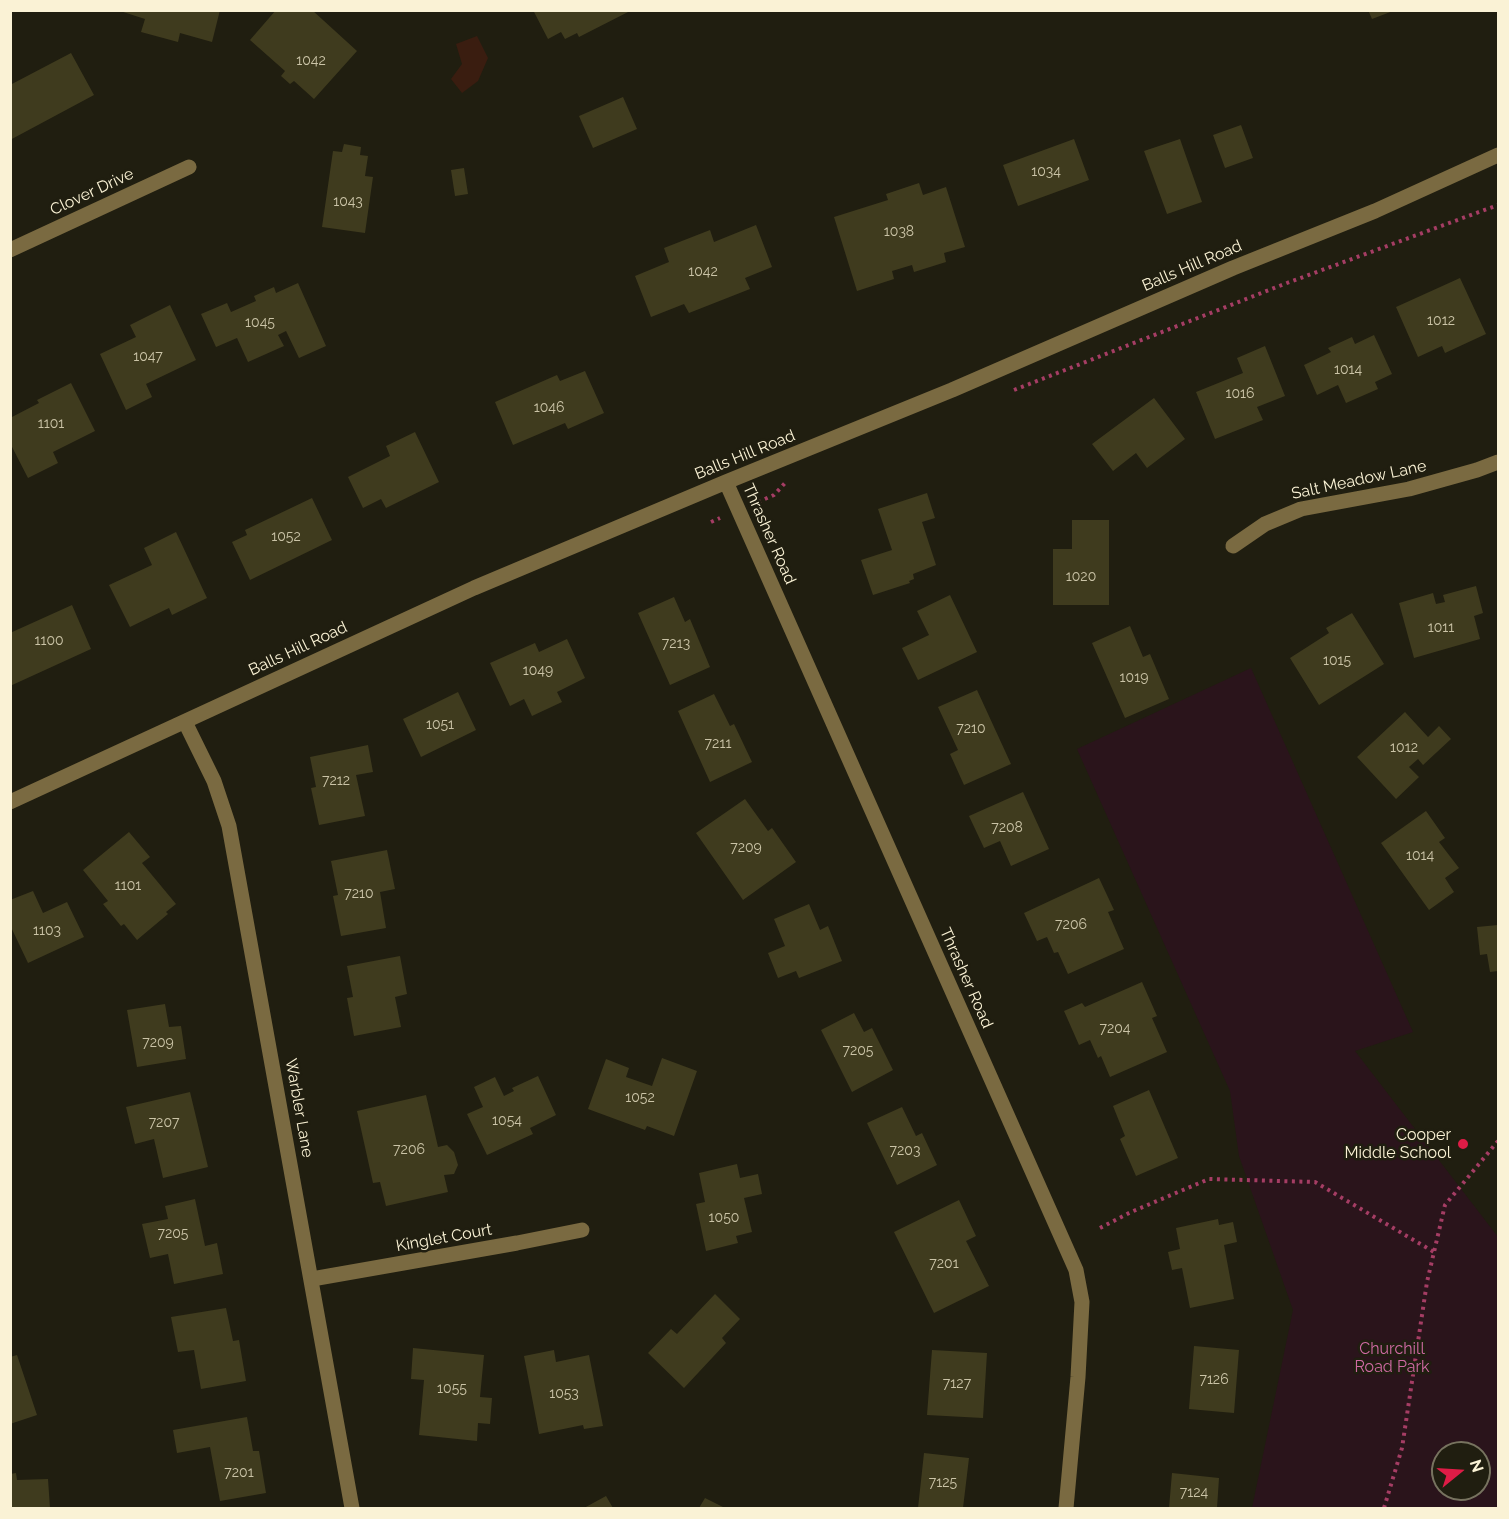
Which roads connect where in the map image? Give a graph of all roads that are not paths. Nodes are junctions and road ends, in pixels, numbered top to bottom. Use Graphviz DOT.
graph roads {
  1 [pos="1498,155"];
  2 [pos="189,167"];
  3 [pos="10,250"];
  4 [pos="1498,462"];
  5 [pos="726,482"];
  6 [pos="1233,546"];
  7 [pos="185,722"];
  8 [pos="10,802"];
  9 [pos="582,1230"];
  10 [pos="312,1279"];
  11 [pos="352,1509"];
  12 [pos="1066,1509"];
  1 -- 5 [label="street, Balls Hill Road"];
  2 -- 3 [label="street, Clover Drive"];
  4 -- 6 [label="street, Salt Meadow Lane"];
  5 -- 7 [label="street, Balls Hill Road"];
  5 -- 12 [label="street, Thrasher Road"];
  7 -- 8 [label="street, Balls Hill Road"];
  7 -- 10 [label="street, Warbler Lane"];
  9 -- 10 [label="street, Kinglet Court"];
  10 -- 11 [label="street, Warbler Lane"];
}
